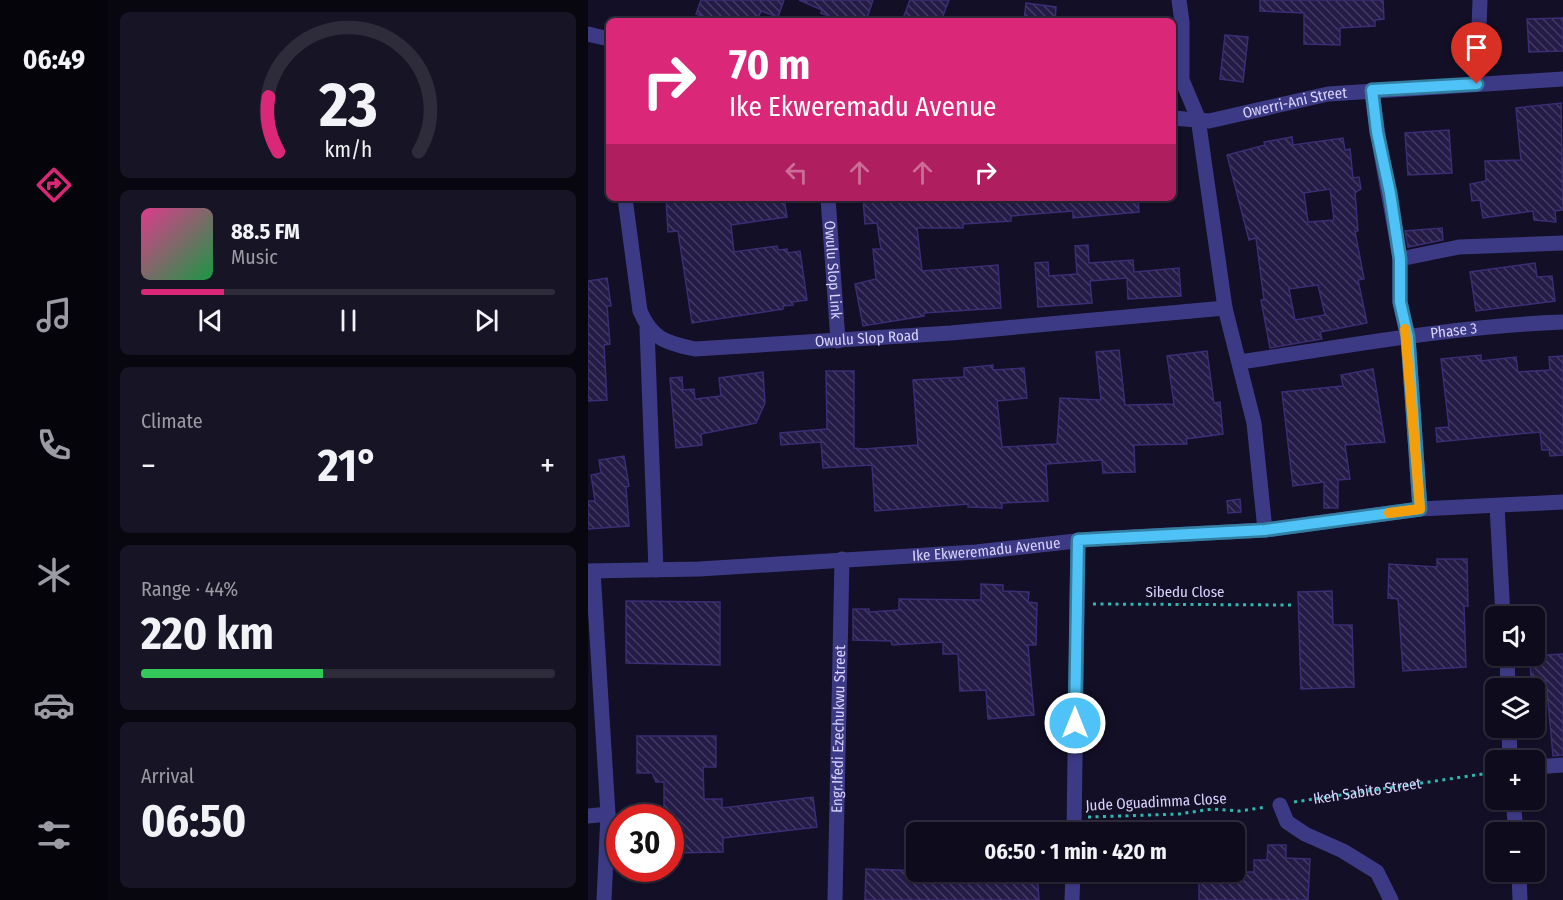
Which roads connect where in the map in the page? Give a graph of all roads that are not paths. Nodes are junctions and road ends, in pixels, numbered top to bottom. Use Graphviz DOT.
graph roads {
  1 [pos="1179,0"];
  2 [pos="1479,0"];
  3 [pos="588,34"];
  4 [pos="606,41"];
  5 [pos="1563,79"];
  6 [pos="1477,84"];
  7 [pos="1372,90"];
  8 [pos="1176,118"];
  9 [pos="1198,118"];
  10 [pos="625,201"];
  11 [pos="828,201"];
  12 [pos="1563,243"];
  13 [pos="1400,259"];
  14 [pos="1225,308"];
  15 [pos="1563,322"];
  16 [pos="647,328"];
  17 [pos="1408,337"];
  18 [pos="838,341"];
  19 [pos="1240,362"];
  20 [pos="1563,502"];
  21 [pos="1497,506"];
  22 [pos="1420,509"];
  23 [pos="1265,530"];
  24 [pos="1078,540"];
  25 [pos="842,559"];
  26 [pos="656,570"];
  27 [pos="590,571"];
  28 [pos="1502,606"];
  29 [pos="1563,765"];
  30 [pos="1545,766"];
  31 [pos="607,804"];
  32 [pos="1280,805"];
  33 [pos="606,814"];
  34 [pos="588,816"];
  35 [pos="1074,822"];
  36 [pos="606,857"];
  37 [pos="1073,882"];
  38 [pos="1519,882"];
  39 [pos="604,900"];
  40 [pos="835,900"];
  41 [pos="1072,900"];
  42 [pos="1391,900"];
  43 [pos="1520,900"];
  1 -- 9 [label="street"];
  2 -- 6 [label="street"];
  3 -- 4 [label="street"];
  5 -- 6 [label="street, Owerri-Ani Street"];
  6 -- 7 [label="street, Owerri-Ani Street"];
  7 -- 9 [label="street, Owerri-Ani Street"];
  7 -- 13 [label="street"];
  8 -- 9 [label="street, Owerri-Ani Street"];
  9 -- 14 [label="street"];
  10 -- 16 [label="street"];
  11 -- 18 [label="street, Owulu Slop Link"];
  12 -- 13 [label="street"];
  13 -- 17 [label="street"];
  14 -- 18 [label="street, Owulu Slop Road"];
  14 -- 19 [label="street"];
  15 -- 17 [label="street, Phase 3"];
  16 -- 18 [label="street, Owulu Slop Road"];
  16 -- 26 [label="street"];
  17 -- 19 [label="street, Phase 3"];
  17 -- 22 [label="street"];
  19 -- 23 [label="street"];
  20 -- 21 [label="street, Ike Ekweremadu Avenue"];
  21 -- 22 [label="street, Ike Ekweremadu Avenue"];
  21 -- 28 [label="street"];
  22 -- 23 [label="street, Ike Ekweremadu Avenue"];
  23 -- 24 [label="street, Ike Ekweremadu Avenue"];
  24 -- 25 [label="street, Ike Ekweremadu Avenue"];
  24 -- 35 [label="street"];
  25 -- 26 [label="street, Ike Ekweremadu Avenue"];
  25 -- 40 [label="street, Engr.Ifedi Ezechukwu Street"];
  26 -- 27 [label="street, Ike Ekweremadu Avenue"];
  27 -- 31 [label="street"];
  29 -- 30 [label="street"];
  32 -- 42 [label="street"];
  33 -- 34 [label="street"];
  36 -- 39 [label="street"];
  37 -- 41 [label="street"];
  38 -- 43 [label="street"];
}
